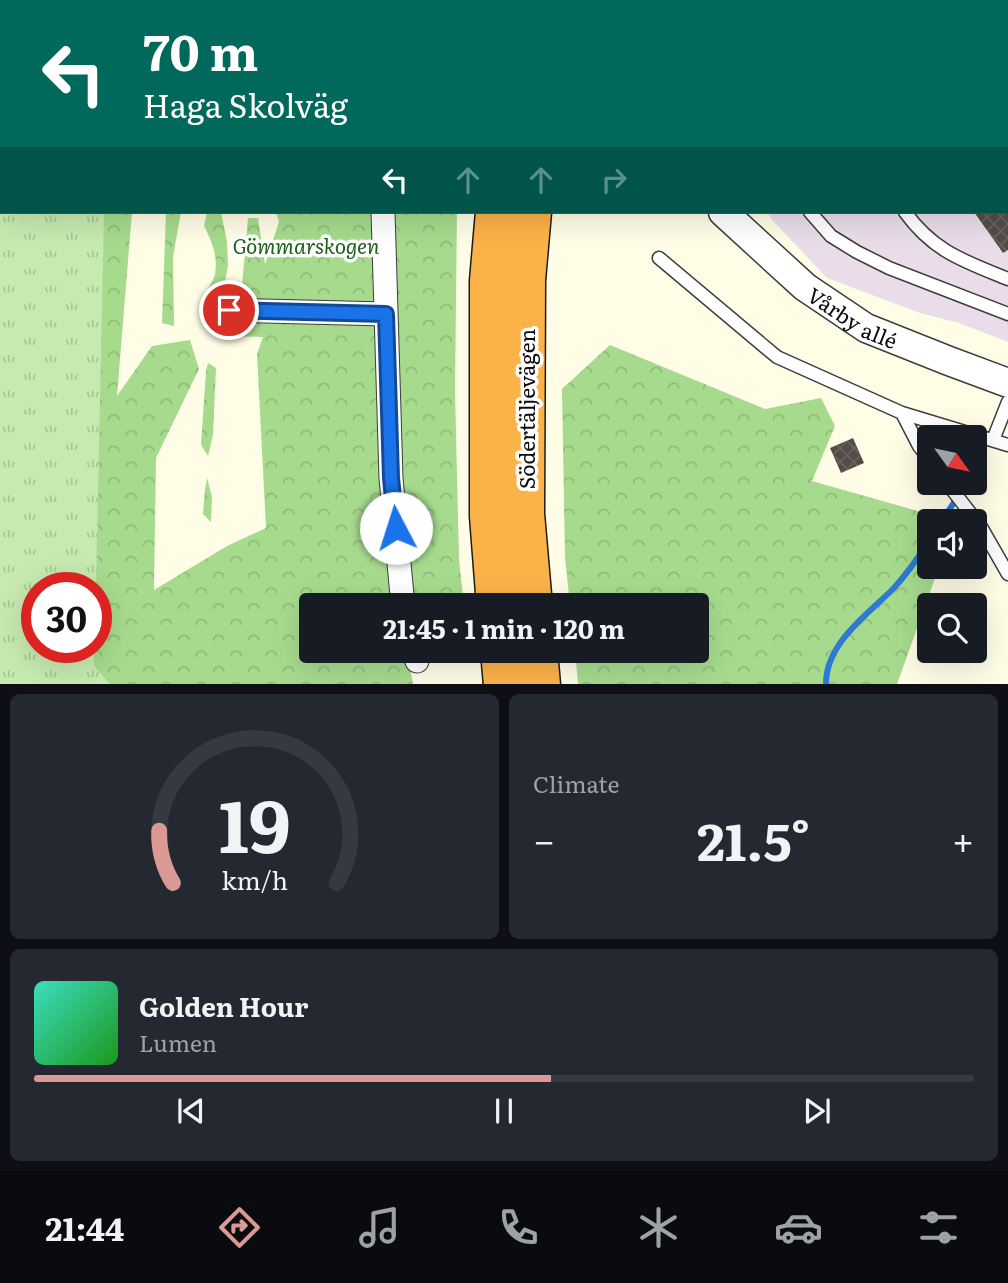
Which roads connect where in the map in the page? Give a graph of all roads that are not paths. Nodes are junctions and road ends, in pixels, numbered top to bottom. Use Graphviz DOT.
graph roads {
  1 [pos="383,214"];
  2 [pos="495,214"];
  3 [pos="531,214"];
  4 [pos="725,214"];
  5 [pos="812,214"];
  6 [pos="906,214"];
  7 [pos="659,258"];
  8 [pos="1008,279"];
  9 [pos="229,310"];
  10 [pos="386,314"];
  11 [pos="1008,314"];
  12 [pos="1008,383"];
  13 [pos="1008,402"];
  14 [pos="902,413"];
  15 [pos="993,440"];
  16 [pos="917,442"];
  17 [pos="1008,445"];
  18 [pos="956,495"];
  19 [pos="1008,574"];
  20 [pos="402,593"];
  21 [pos="495,593"];
  22 [pos="532,593"];
  23 [pos="501,663"];
  24 [pos="539,663"];
  25 [pos="503,684"];
  26 [pos="541,684"];
  1 -- 10 [label="street"];
  2 -- 21 [label="highway, Södertäljevägen"];
  3 -- 22 [label="highway, Södertäljevägen"];
  4 -- 12 [label="street, Vårby allé"];
  5 -- 11 [label="lane"];
  6 -- 8 [label="lane"];
  7 -- 14 [label="lane"];
  9 -- 10 [label="street"];
  10 -- 20 [label="street"];
  13 -- 15 [label="lane"];
  14 -- 15 [label="lane"];
  14 -- 16 [label="lane"];
  15 -- 17 [label="lane"];
  18 -- 19 [label="lane"];
  23 -- 25 [label="highway"];
  24 -- 26 [label="highway"];
}
